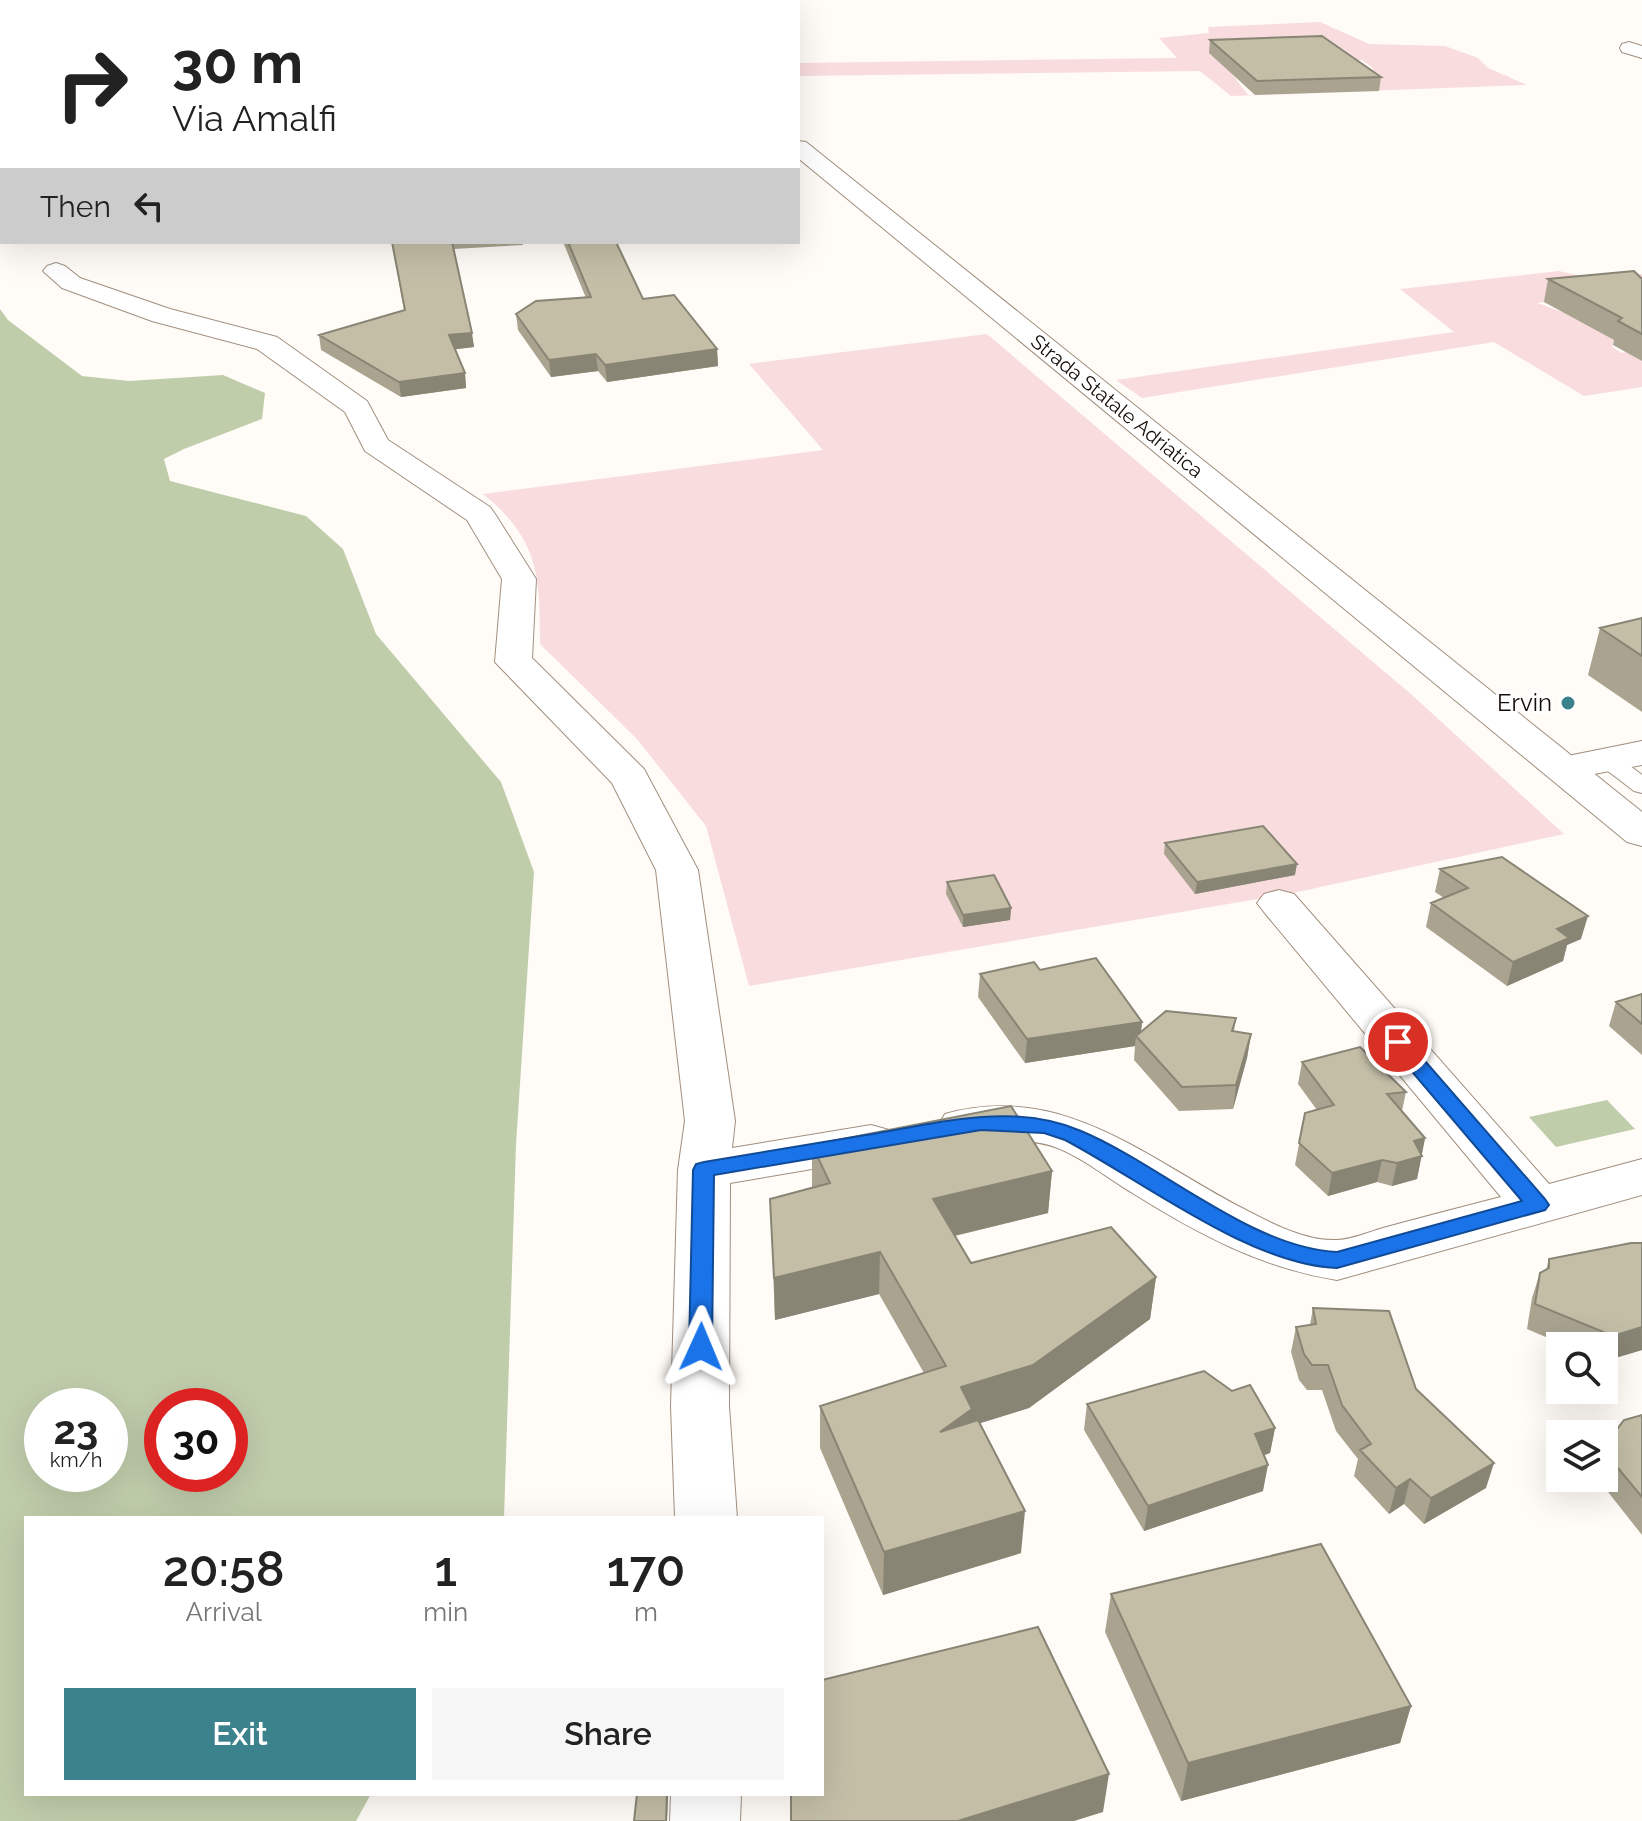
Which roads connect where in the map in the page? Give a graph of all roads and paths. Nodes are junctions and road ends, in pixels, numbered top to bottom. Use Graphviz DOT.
graph roads {
  1 [pos="800,149"];
  2 [pos="56,271"];
  3 [pos="1625,756"];
  4 [pos="1562,768"];
  5 [pos="1642,786"];
  6 [pos="1642,833"];
  7 [pos="1279,903"];
  8 [pos="707,1145"];
  9 [pos="1642,1177"];
  10 [pos="1538,1205"];
  11 [pos="706,1516"];
  12 [pos="706,1796"];
  13 [pos="705,1821"];
  1 -- 4 [label="street, Strada Statale Adriatica"];
  2 -- 8 [label="street"];
  3 -- 4 [label="street"];
  3 -- 5 [label="lane"];
  4 -- 6 [label="street, Strada Statale Adriatica"];
  7 -- 10 [label="street"];
  8 -- 10 [label="street"];
  8 -- 11 [label="street"];
  9 -- 10 [label="street"];
  12 -- 13 [label="street"];
}
